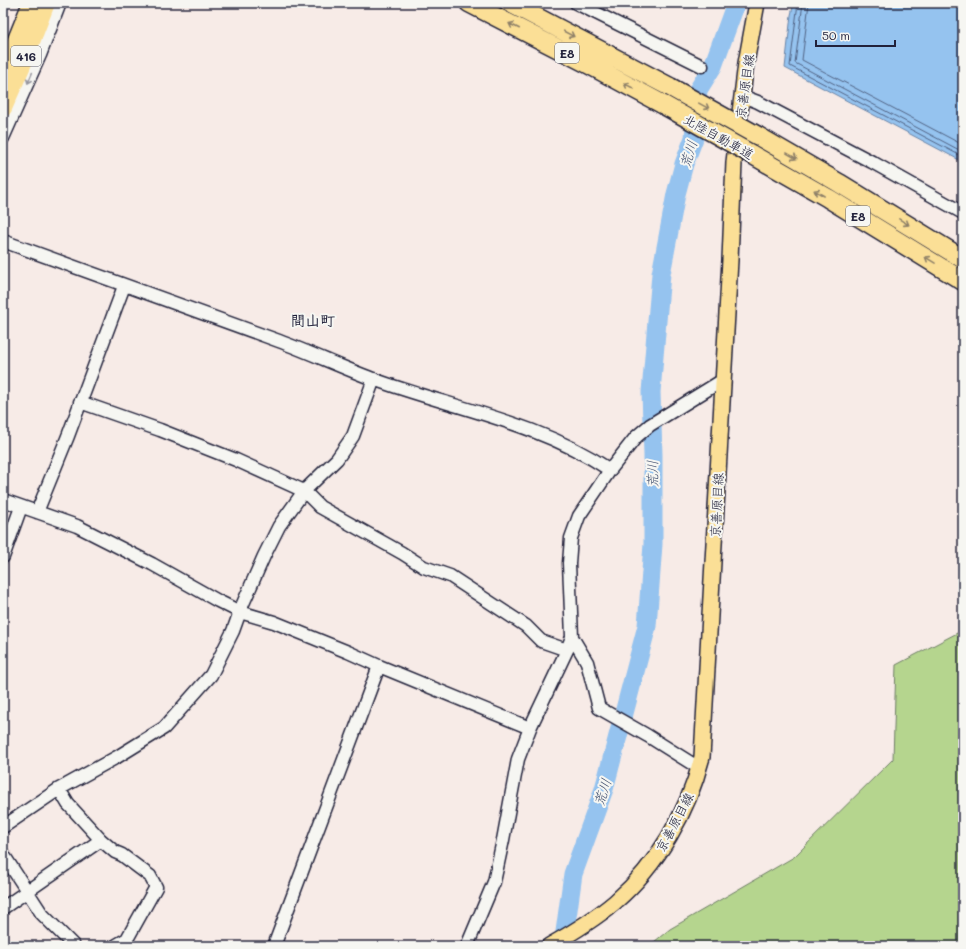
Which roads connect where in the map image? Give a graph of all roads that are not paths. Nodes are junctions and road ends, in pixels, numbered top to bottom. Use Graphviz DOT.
graph roads {
  1 [pos="22,3"];
  2 [pos="32,3"];
  3 [pos="46,3"];
  4 [pos="60,3"];
  5 [pos="469,3"];
  6 [pos="510,3"];
  7 [pos="576,3"];
  8 [pos="757,3"];
  9 [pos="3,51"];
  10 [pos="702,66"];
  11 [pos="3,74"];
  12 [pos="742,96"];
  13 [pos="3,108"];
  14 [pos="3,138"];
  15 [pos="963,213"];
  16 [pos="3,241"];
  17 [pos="963,259"];
  18 [pos="963,281"];
  19 [pos="124,286"];
  20 [pos="374,379"];
  21 [pos="723,380"];
  22 [pos="80,402"];
  23 [pos="610,470"];
  24 [pos="304,491"];
  25 [pos="3,500"];
  26 [pos="21,507"];
  27 [pos="37,512"];
  28 [pos="3,556"];
  29 [pos="240,612"];
  30 [pos="572,637"];
  31 [pos="567,650"];
  32 [pos="379,666"];
  33 [pos="530,728"];
  34 [pos="700,768"];
  35 [pos="59,788"];
  36 [pos="3,827"];
  37 [pos="101,840"];
  38 [pos="3,854"];
  39 [pos="27,891"];
  40 [pos="3,908"];
  41 [pos="74,946"];
  42 [pos="115,946"];
  43 [pos="274,946"];
  44 [pos="467,946"];
  45 [pos="549,946"];
  1 -- 9 [label="street"];
  2 -- 11 [label="highway, 416"];
  3 -- 13 [label="highway, 416"];
  4 -- 14 [label="street, one-way"];
  18 -- 5 [label="highway, 北陸自動車道 / E8, one-way, bridge"];
  6 -- 17 [label="highway, 北陸自動車道 / E8, one-way, bridge"];
  7 -- 10 [label="street"];
  8 -- 12 [label="main road, 京善原目線"];
  12 -- 15 [label="street"];
  12 -- 21 [label="main road, 京善原目線"];
  16 -- 19 [label="street"];
  19 -- 20 [label="street"];
  19 -- 22 [label="street"];
  20 -- 23 [label="street"];
  20 -- 24 [label="street"];
  21 -- 23 [label="street"];
  21 -- 34 [label="main road, 京善原目線"];
  22 -- 24 [label="street"];
  22 -- 27 [label="street"];
  23 -- 30 [label="street"];
  24 -- 29 [label="street"];
  24 -- 31 [label="street"];
  25 -- 26 [label="street"];
  26 -- 27 [label="street"];
  26 -- 28 [label="street"];
  27 -- 29 [label="street"];
  29 -- 32 [label="street"];
  29 -- 35 [label="street"];
  30 -- 31 [label="street"];
  30 -- 34 [label="street"];
  31 -- 33 [label="street"];
  32 -- 33 [label="street"];
  32 -- 43 [label="street"];
  33 -- 44 [label="street"];
  34 -- 45 [label="main road, 京善原目線"];
  35 -- 36 [label="street"];
  35 -- 37 [label="street"];
  37 -- 39 [label="street"];
  37 -- 42 [label="street"];
  38 -- 39 [label="street"];
  39 -- 40 [label="street"];
  39 -- 41 [label="street"];
}
